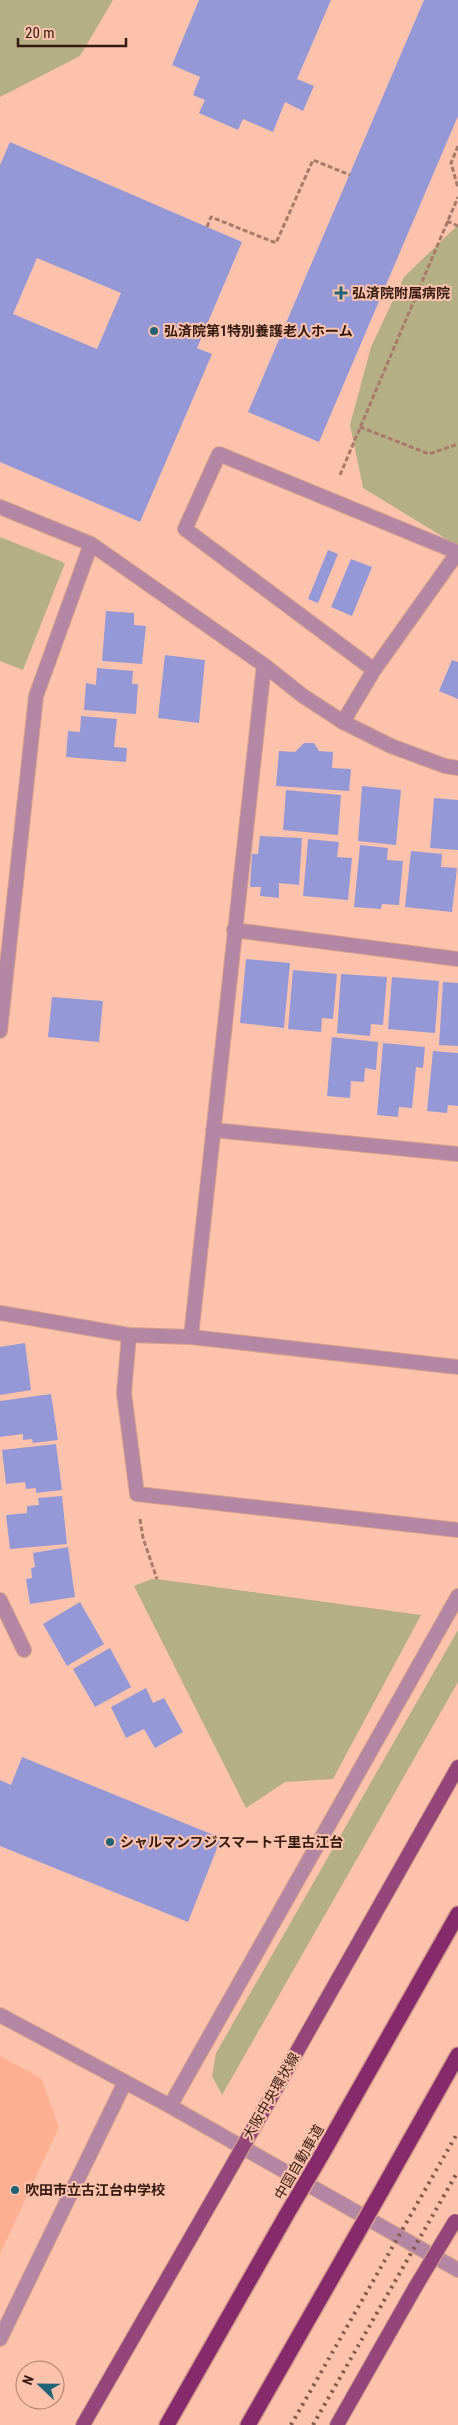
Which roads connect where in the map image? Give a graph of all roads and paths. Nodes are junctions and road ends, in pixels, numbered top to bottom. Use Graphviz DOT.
graph roads {
  1 [pos="458,146"];
  2 [pos="350,175"];
  3 [pos="458,188"];
  4 [pos="458,196"];
  5 [pos="448,221"];
  6 [pos="458,226"];
  7 [pos="207,227"];
  8 [pos="360,427"];
  9 [pos="458,444"];
  10 [pos="330,499"];
  11 [pos="0,507"];
  12 [pos="91,544"];
  13 [pos="457,552"];
  14 [pos="264,665"];
  15 [pos="374,670"];
  16 [pos="343,722"];
  17 [pos="458,768"];
  18 [pos="234,930"];
  19 [pos="458,959"];
  20 [pos="0,1031"];
  21 [pos="213,1130"];
  22 [pos="458,1154"];
  23 [pos="0,1313"];
  24 [pos="129,1335"];
  25 [pos="191,1337"];
  26 [pos="458,1367"];
  27 [pos="137,1494"];
  28 [pos="458,1530"];
  29 [pos="157,1579"];
  30 [pos="458,1596"];
  31 [pos="0,1600"];
  32 [pos="24,1650"];
  33 [pos="458,1767"];
  34 [pos="458,1914"];
  35 [pos="0,2016"];
  36 [pos="458,2055"];
  37 [pos="125,2082"];
  38 [pos="170,2106"];
  39 [pos="457,2219"];
  40 [pos="458,2270"];
  41 [pos="0,2339"];
  42 [pos="83,2425"];
  43 [pos="167,2425"];
  44 [pos="248,2425"];
  45 [pos="337,2425"];
  1 -- 3 [label="path"];
  2 -- 7 [label="path"];
  4 -- 5 [label="path"];
  5 -- 6 [label="path"];
  5 -- 8 [label="path"];
  8 -- 9 [label="path"];
  8 -- 10 [label="path"];
  10 -- 13 [label="street"];
  10 -- 15 [label="street"];
  11 -- 12 [label="street"];
  12 -- 14 [label="street"];
  12 -- 20 [label="street"];
  13 -- 15 [label="street"];
  14 -- 16 [label="street"];
  14 -- 18 [label="street"];
  15 -- 16 [label="street"];
  16 -- 17 [label="street"];
  18 -- 19 [label="street"];
  18 -- 21 [label="street"];
  21 -- 22 [label="street"];
  21 -- 25 [label="street"];
  23 -- 24 [label="street"];
  24 -- 25 [label="street"];
  24 -- 27 [label="street"];
  25 -- 26 [label="street"];
  27 -- 28 [label="street"];
  27 -- 29 [label="path"];
  30 -- 38 [label="street"];
  31 -- 32 [label="street"];
  33 -- 42 [label="main road, 大阪中央環状線, bridge"];
  34 -- 43 [label="highway, 中国自動車道, bridge"];
  35 -- 37 [label="street"];
  36 -- 44 [label="highway, bridge"];
  37 -- 38 [label="street"];
  37 -- 41 [label="street"];
  38 -- 40 [label="street"];
  39 -- 45 [label="main road, bridge"];
}
